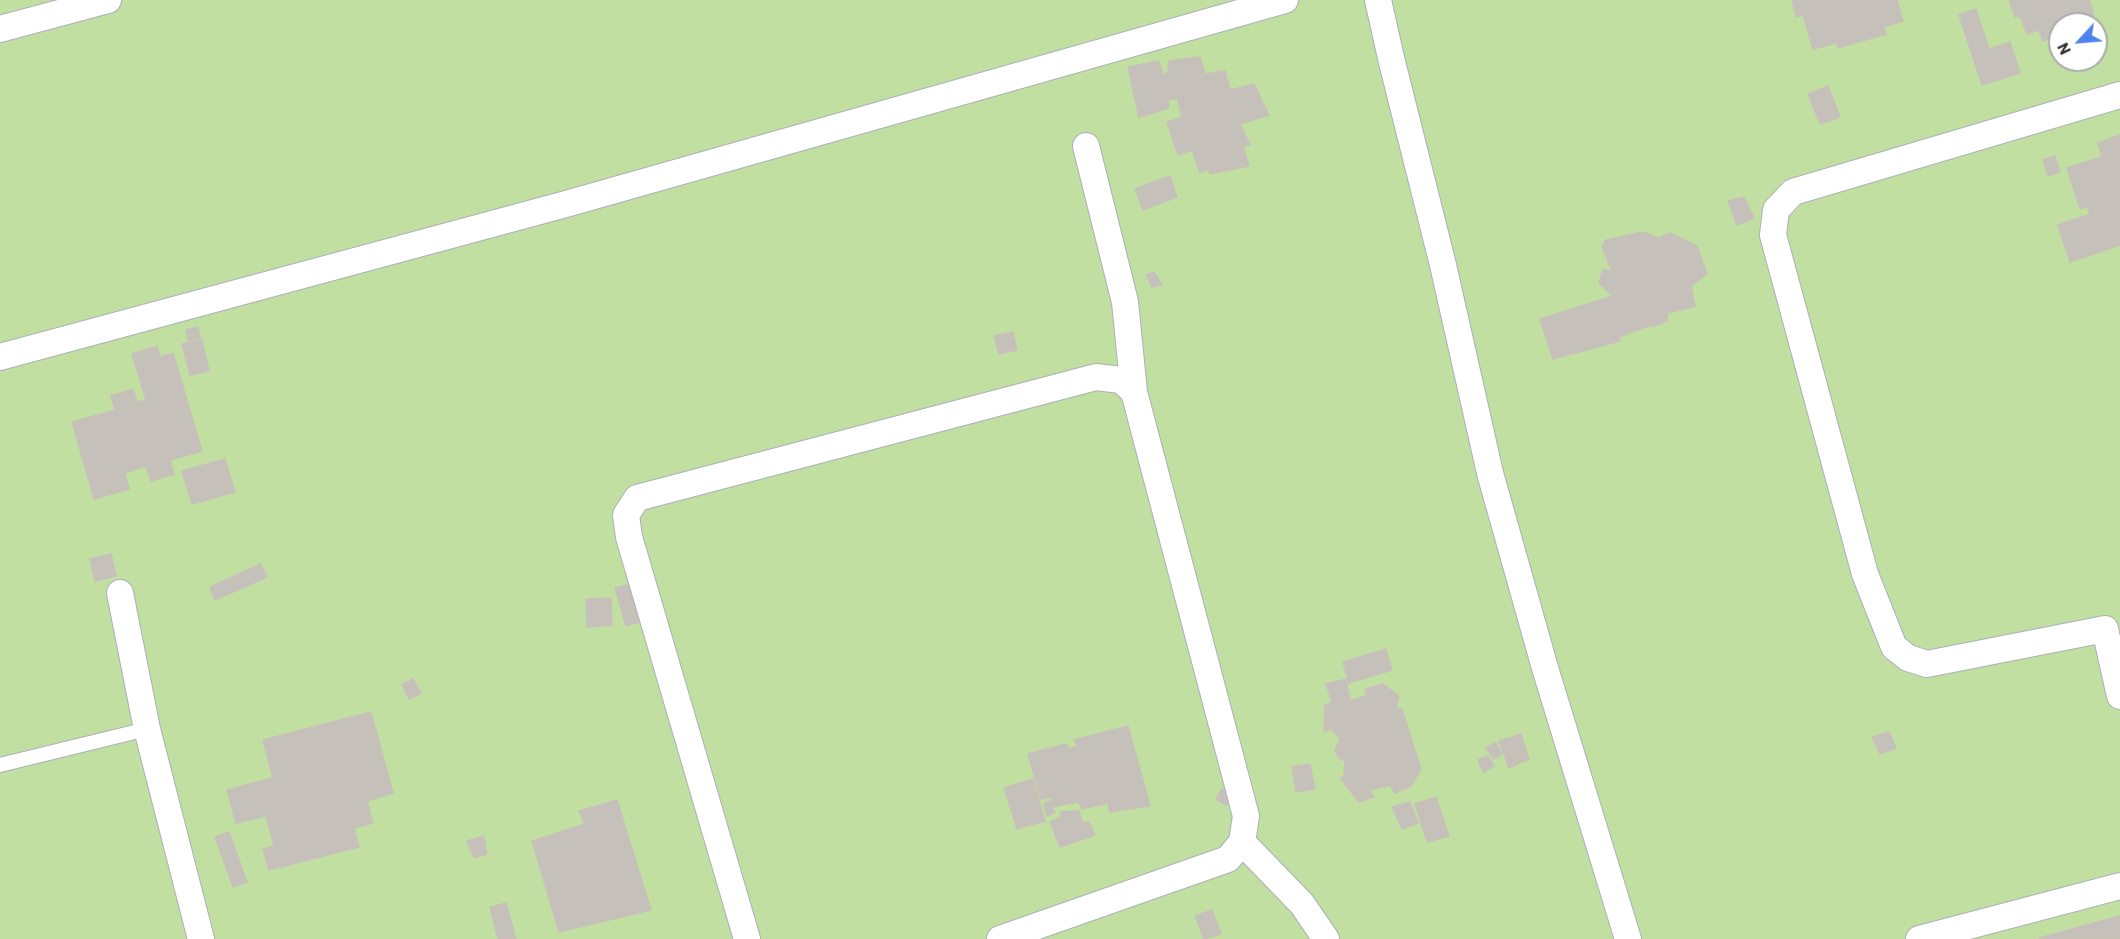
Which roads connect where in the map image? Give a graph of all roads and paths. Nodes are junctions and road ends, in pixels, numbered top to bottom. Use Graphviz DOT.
graph roads {
  1 [pos="108,0"];
  2 [pos="1286,0"];
  3 [pos="1378,0"];
  4 [pos="0,29"];
  5 [pos="2120,95"];
  6 [pos="1086,146"];
  7 [pos="0,357"];
  8 [pos="1134,392"];
  9 [pos="120,593"];
  10 [pos="2112,626"];
  11 [pos="2120,696"];
  12 [pos="147,729"];
  13 [pos="0,765"];
  14 [pos="1242,842"];
  15 [pos="2120,886"];
  16 [pos="201,939"];
  17 [pos="747,939"];
  18 [pos="1000,939"];
  19 [pos="1326,939"];
  20 [pos="1628,939"];
  21 [pos="1919,939"];
  1 -- 4 [label="street"];
  2 -- 7 [label="street"];
  3 -- 20 [label="street"];
  5 -- 10 [label="street"];
  6 -- 8 [label="street"];
  8 -- 14 [label="street"];
  8 -- 17 [label="street"];
  9 -- 12 [label="street"];
  10 -- 11 [label="street"];
  12 -- 13 [label="lane"];
  12 -- 16 [label="street"];
  14 -- 18 [label="street"];
  14 -- 19 [label="street"];
  15 -- 21 [label="street"];
}
